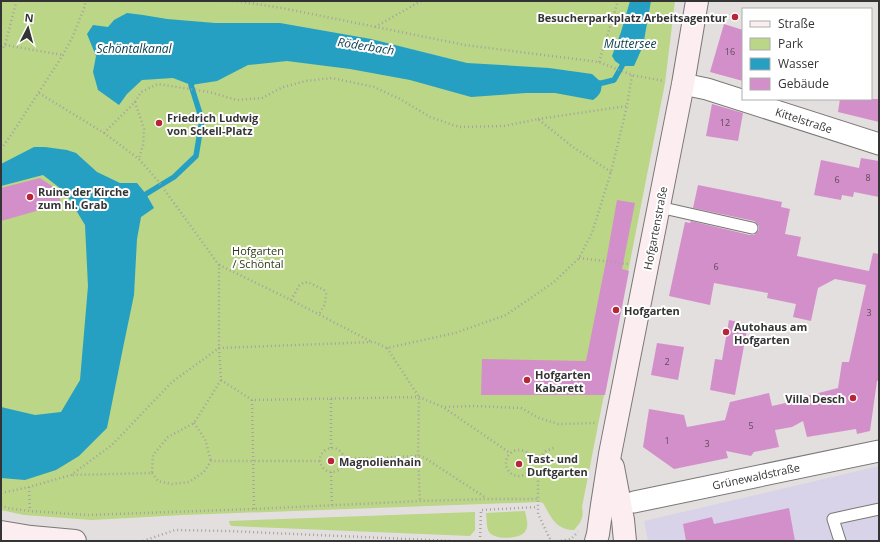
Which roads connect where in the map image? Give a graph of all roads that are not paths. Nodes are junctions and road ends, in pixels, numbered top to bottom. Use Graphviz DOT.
graph roads {
  1 [pos="697,1"];
  2 [pos="683,84"];
  3 [pos="879,144"];
  4 [pos="659,207"];
  5 [pos="752,228"];
  6 [pos="879,451"];
  7 [pos="610,454"];
  8 [pos="634,502"];
  9 [pos="879,509"];
  10 [pos="1,532"];
  11 [pos="76,541"];
  12 [pos="596,541"];
  13 [pos="625,541"];
  14 [pos="840,541"];
  1 -- 2 [label="main road, Hofgartenstraße"];
  2 -- 3 [label="street, Kittelstraße"];
  2 -- 4 [label="main road, Hofgartenstraße"];
  4 -- 5 [label="lane"];
  4 -- 7 [label="main road, Hofgartenstraße"];
  6 -- 8 [label="street, Grünewaldstraße"];
  7 -- 12 [label="main road, Hofgartenstraße"];
  7 -- 13 [label="main road, Hofgartenstraße"];
  9 -- 14 [label="lane"];
  10 -- 11 [label="main road"];
}
